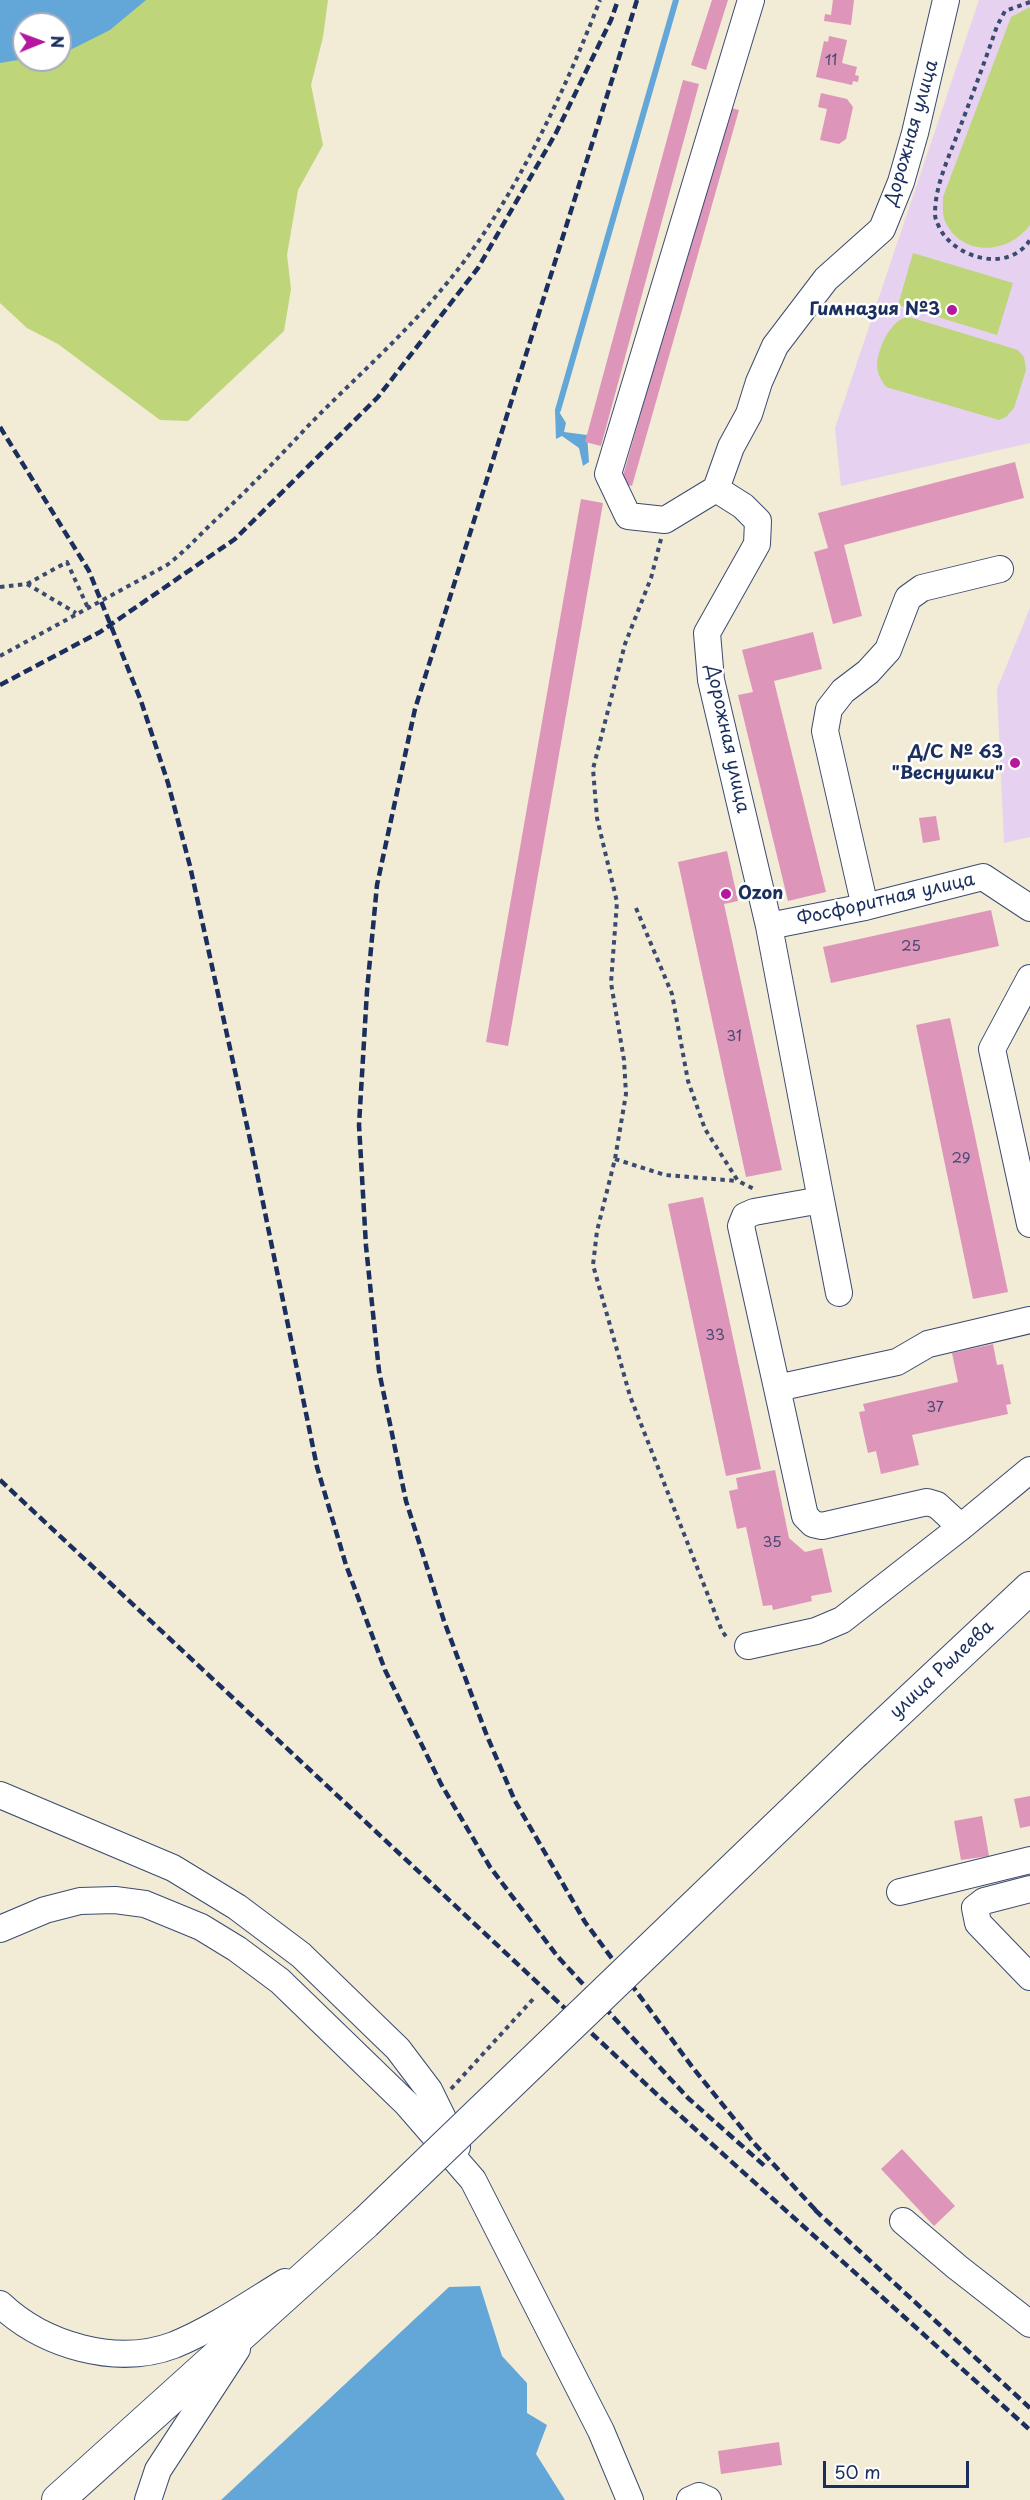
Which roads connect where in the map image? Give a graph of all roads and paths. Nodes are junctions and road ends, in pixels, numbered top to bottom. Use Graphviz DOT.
graph roads {
  1 [pos="600,0"];
  2 [pos="751,0"];
  3 [pos="946,0"];
  4 [pos="1030,2"];
  5 [pos="1030,240"];
  6 [pos="1028,246"];
  7 [pos="716,489"];
  8 [pos="665,520"];
  9 [pos="1000,569"];
  10 [pos="27,584"];
  11 [pos="0,587"];
  12 [pos="88,608"];
  13 [pos="77,614"];
  14 [pos="0,656"];
  15 [pos="866,906"];
  16 [pos="636,908"];
  17 [pos="1030,908"];
  18 [pos="769,926"];
  19 [pos="1030,978"];
  20 [pos="615,1159"];
  21 [pos="738,1181"];
  22 [pos="820,1200"];
  23 [pos="786,1207"];
  24 [pos="1030,1224"];
  25 [pos="839,1293"];
  26 [pos="1030,1320"];
  27 [pos="777,1388"];
  28 [pos="1030,1470"];
  29 [pos="961,1527"];
  30 [pos="1030,1587"];
  31 [pos="747,1646"];
  32 [pos="0,1795"];
  33 [pos="1030,1860"];
  34 [pos="1030,1889"];
  35 [pos="900,1892"];
  36 [pos="0,1929"];
  37 [pos="1030,1977"];
  38 [pos="534,1998"];
  39 [pos="436,2105"];
  40 [pos="473,2180"];
  41 [pos="903,2221"];
  42 [pos="329,2256"];
  43 [pos="0,2304"];
  44 [pos="1030,2324"];
  45 [pos="253,2325"];
  46 [pos="58,2500"];
  47 [pos="148,2500"];
  48 [pos="630,2500"];
  49 [pos="690,2500"];
  50 [pos="708,2500"];
  1 -- 12 [label="path"];
  2 -- 8 [label="street"];
  3 -- 7 [label="street, Дорожная улица"];
  4 -- 6 [label="path"];
  5 -- 6 [label="path"];
  7 -- 8 [label="street"];
  7 -- 18 [label="street, Дорожная улица"];
  8 -- 20 [label="path"];
  9 -- 15 [label="street"];
  10 -- 11 [label="path"];
  10 -- 12 [label="path"];
  10 -- 13 [label="path"];
  12 -- 13 [label="path"];
  13 -- 14 [label="path"];
  15 -- 17 [label="street, Фосфоритная улица"];
  15 -- 18 [label="street, Фосфоритная улица"];
  16 -- 21 [label="path"];
  18 -- 22 [label="street"];
  19 -- 24 [label="street"];
  20 -- 21 [label="path"];
  20 -- 31 [label="path"];
  21 -- 23 [label="path"];
  22 -- 23 [label="street"];
  22 -- 25 [label="street"];
  23 -- 27 [label="street"];
  26 -- 27 [label="street"];
  27 -- 29 [label="street"];
  28 -- 29 [label="street"];
  29 -- 31 [label="street"];
  30 -- 42 [label="main road, улица Рылеева, bridge"];
  32 -- 39 [label="street"];
  33 -- 35 [label="street"];
  34 -- 37 [label="street"];
  36 -- 40 [label="street"];
  38 -- 39 [label="path"];
  39 -- 40 [label="street"];
  40 -- 48 [label="street"];
  41 -- 44 [label="street"];
  42 -- 43 [label="street"];
  42 -- 45 [label="main road, улица Рылеева"];
  45 -- 46 [label="main road, улица Рылеева"];
  45 -- 47 [label="street"];
  49 -- 50 [label="street"];
}
